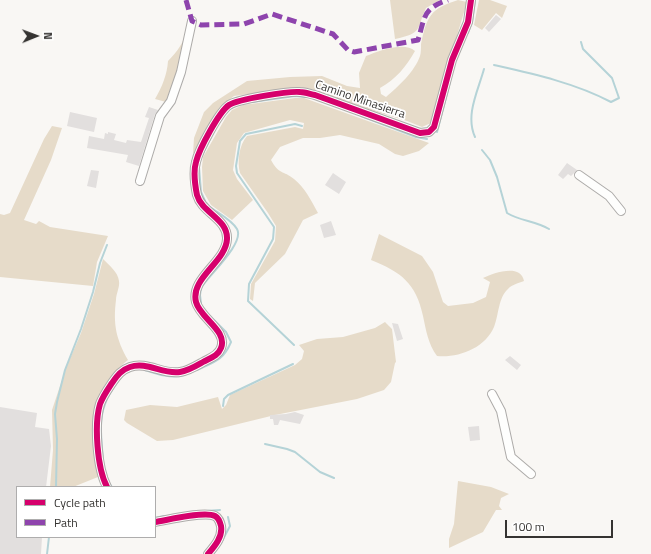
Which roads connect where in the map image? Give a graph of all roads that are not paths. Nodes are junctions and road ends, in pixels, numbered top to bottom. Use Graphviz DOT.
graph roads {
  1 [pos="471,0"];
  2 [pos="192,21"];
  3 [pos="579,175"];
  4 [pos="140,181"];
  5 [pos="621,211"];
  6 [pos="492,394"];
  7 [pos="531,474"];
  8 [pos="107,486"];
  9 [pos="156,522"];
  10 [pos="208,554"];
  1 -- 8 [label="street, Camino Minasierra"];
  2 -- 4 [label="street"];
  3 -- 5 [label="street"];
  6 -- 7 [label="street"];
  9 -- 10 [label="street"];
}
